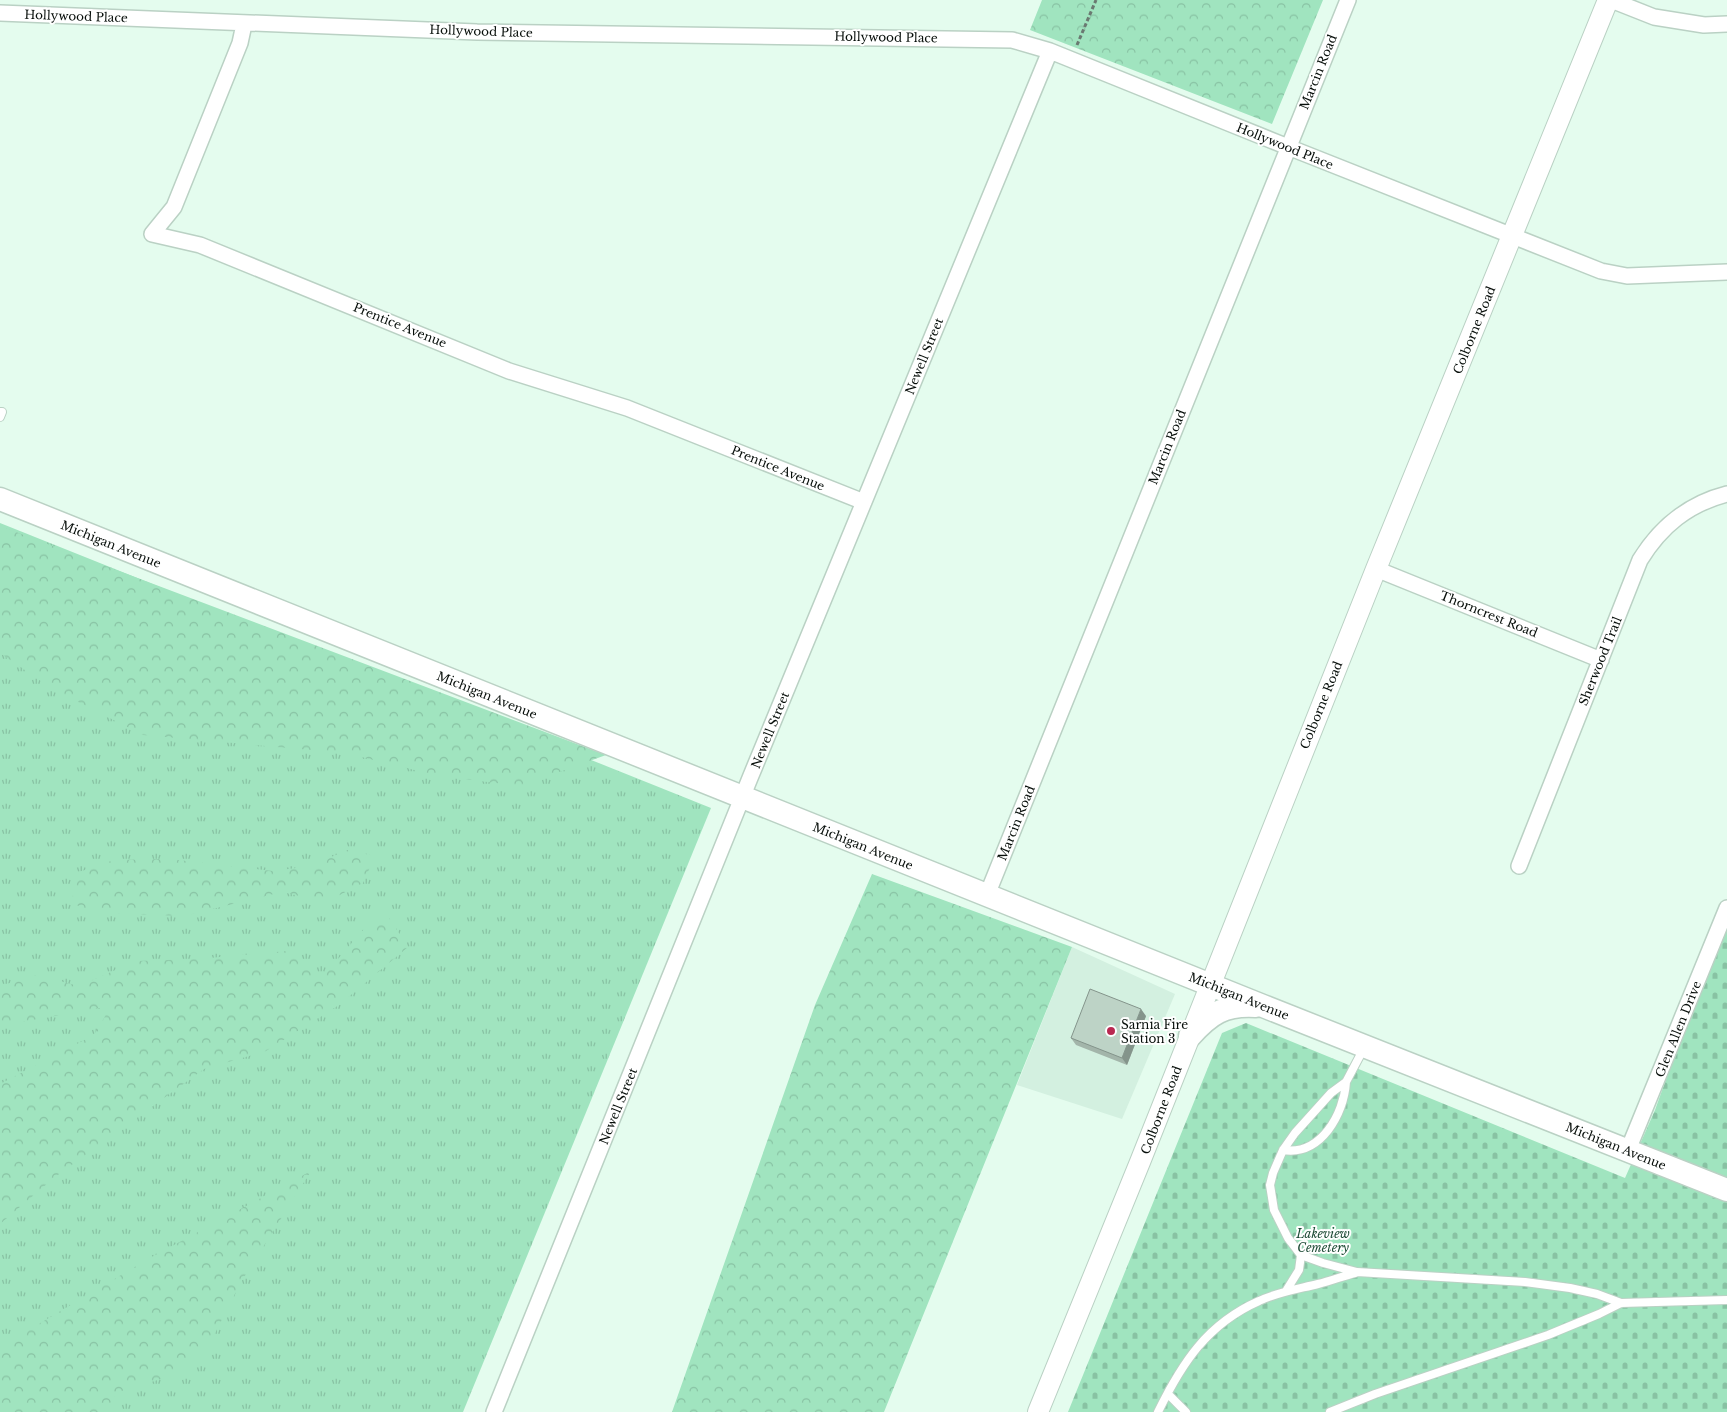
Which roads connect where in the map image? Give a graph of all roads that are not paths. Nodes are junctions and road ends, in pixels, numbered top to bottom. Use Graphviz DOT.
graph roads {
  1 [pos="1348,0"];
  2 [pos="1609,0"];
  3 [pos="0,13"];
  4 [pos="243,23"];
  5 [pos="1727,24"];
  6 [pos="1050,51"];
  7 [pos="1288,147"];
  8 [pos="1512,236"];
  9 [pos="1727,272"];
  10 [pos="0,412"];
  11 [pos="0,417"];
  12 [pos="1727,494"];
  13 [pos="0,499"];
  14 [pos="864,502"];
  15 [pos="1376,568"];
  16 [pos="1601,660"];
  17 [pos="742,798"];
  18 [pos="1519,866"];
  19 [pos="987,895"];
  20 [pos="1727,908"];
  21 [pos="1210,984"];
  22 [pos="1263,1006"];
  23 [pos="1190,1036"];
  24 [pos="1365,1046"];
  25 [pos="1346,1082"];
  26 [pos="1283,1150"];
  27 [pos="1628,1150"];
  28 [pos="1727,1190"];
  29 [pos="1301,1255"];
  30 [pos="1357,1272"];
  31 [pos="1286,1291"];
  32 [pos="1727,1300"];
  33 [pos="1621,1303"];
  34 [pos="1168,1394"];
  35 [pos="494,1412"];
  36 [pos="1038,1412"];
  37 [pos="1158,1412"];
  38 [pos="1186,1412"];
  39 [pos="1330,1412"];
  1 -- 7 [label="street, Marcin Road"];
  2 -- 5 [label="street"];
  2 -- 8 [label="street, Colborne Road"];
  3 -- 4 [label="street, Hollywood Place"];
  4 -- 6 [label="street, Hollywood Place"];
  4 -- 14 [label="street, Prentice Avenue"];
  6 -- 7 [label="street, Hollywood Place"];
  6 -- 14 [label="street, Newell Street"];
  7 -- 8 [label="street, Hollywood Place"];
  7 -- 19 [label="street, Marcin Road"];
  8 -- 9 [label="street, Hollywood Place"];
  8 -- 15 [label="street, Colborne Road"];
  10 -- 11 [label="lane"];
  12 -- 16 [label="street, Sherwood Trail"];
  13 -- 17 [label="main road, Michigan Avenue"];
  14 -- 17 [label="street, Newell Street"];
  15 -- 16 [label="street, Thorncrest Road"];
  15 -- 21 [label="street, Colborne Road"];
  16 -- 18 [label="street, Sherwood Trail"];
  17 -- 19 [label="main road, Michigan Avenue"];
  17 -- 35 [label="street, Newell Street"];
  19 -- 21 [label="main road, Michigan Avenue"];
  20 -- 27 [label="street, Glen Allen Drive"];
  21 -- 22 [label="main road, Michigan Avenue"];
  21 -- 23 [label="street, Colborne Road"];
  22 -- 23 [label="main road"];
  22 -- 24 [label="main road, Michigan Avenue"];
  23 -- 36 [label="street, Colborne Road"];
  24 -- 25 [label="lane"];
  24 -- 27 [label="main road, Michigan Avenue"];
  25 -- 26 [label="lane"];
  25 -- 26 [label="lane"];
  26 -- 29 [label="lane"];
  27 -- 28 [label="main road, Michigan Avenue"];
  29 -- 30 [label="lane"];
  29 -- 31 [label="lane"];
  30 -- 31 [label="lane"];
  30 -- 33 [label="lane"];
  31 -- 34 [label="lane"];
  32 -- 33 [label="lane"];
  33 -- 39 [label="lane"];
  34 -- 37 [label="lane"];
  34 -- 38 [label="lane"];
}
